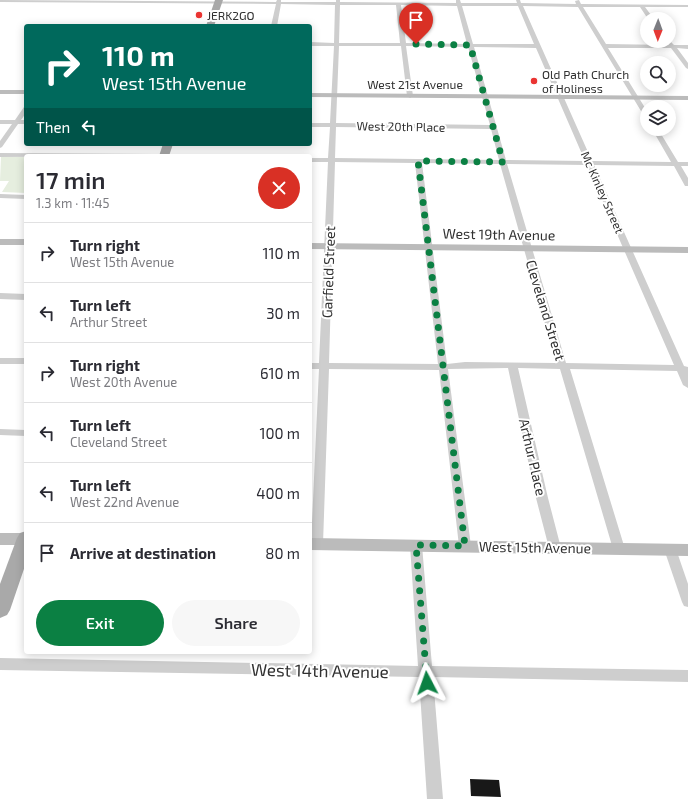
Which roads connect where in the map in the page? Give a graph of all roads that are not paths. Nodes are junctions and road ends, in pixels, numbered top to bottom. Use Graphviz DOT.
graph roads {
  1 [pos="40,0"];
  2 [pos="620,0"];
  3 [pos="0,1"];
  4 [pos="99,1"];
  5 [pos="159,1"];
  6 [pos="219,1"];
  7 [pos="279,2"];
  8 [pos="338,2"];
  9 [pos="458,2"];
  10 [pos="518,2"];
  11 [pos="578,3"];
  12 [pos="398,4"];
  13 [pos="624,5"];
  14 [pos="641,6"];
  15 [pos="688,6"];
  16 [pos="646,12"];
  17 [pos="211,24"];
  18 [pos="274,24"];
  19 [pos="312,44"];
  20 [pos="337,44"];
  21 [pos="403,44"];
  22 [pos="470,45"];
  23 [pos="538,46"];
  24 [pos="605,46"];
  25 [pos="640,47"];
  26 [pos="676,47"];
  27 [pos="688,47"];
  28 [pos="674,48"];
  29 [pos="688,67"];
  30 [pos="0,92"];
  31 [pos="24,92"];
  32 [pos="312,95"];
  33 [pos="336,95"];
  34 [pos="410,96"];
  35 [pos="485,96"];
  36 [pos="560,97"];
  37 [pos="636,97"];
  38 [pos="688,98"];
  39 [pos="640,104"];
  40 [pos="24,111"];
  41 [pos="0,122"];
  42 [pos="16,122"];
  43 [pos="24,122"];
  44 [pos="312,125"];
  45 [pos="334,125"];
  46 [pos="492,127"];
  47 [pos="659,136"];
  48 [pos="0,146"];
  49 [pos="0,154"];
  50 [pos="24,154"];
  51 [pos="312,160"];
  52 [pos="333,160"];
  53 [pos="418,161"];
  54 [pos="503,162"];
  55 [pos="590,163"];
  56 [pos="676,163"];
  57 [pos="688,164"];
  58 [pos="688,184"];
  59 [pos="0,196"];
  60 [pos="24,197"];
  61 [pos="0,242"];
  62 [pos="24,242"];
  63 [pos="312,246"];
  64 [pos="329,246"];
  65 [pos="428,247"];
  66 [pos="528,248"];
  67 [pos="628,250"];
  68 [pos="688,250"];
  69 [pos="0,296"];
  70 [pos="24,297"];
  71 [pos="0,361"];
  72 [pos="24,361"];
  73 [pos="512,365"];
  74 [pos="312,366"];
  75 [pos="325,366"];
  76 [pos="563,366"];
  77 [pos="443,367"];
  78 [pos="685,369"];
  79 [pos="688,385"];
  80 [pos="0,432"];
  81 [pos="24,433"];
  82 [pos="0,539"];
  83 [pos="24,539"];
  84 [pos="24,544"];
  85 [pos="314,544"];
  86 [pos="416,545"];
  87 [pos="465,546"];
  88 [pos="555,548"];
  89 [pos="619,549"];
  90 [pos="670,549"];
  91 [pos="688,550"];
  92 [pos="688,602"];
  93 [pos="0,610"];
  94 [pos="0,664"];
  95 [pos="426,671"];
  96 [pos="688,676"];
  97 [pos="435,799"];
  1 -- 3 [label="street"];
  1 -- 4 [label="street"];
  2 -- 13 [label="street"];
  4 -- 5 [label="street"];
  5 -- 6 [label="street"];
  6 -- 7 [label="street"];
  6 -- 17 [label="main road"];
  7 -- 8 [label="street"];
  7 -- 18 [label="street"];
  8 -- 12 [label="street"];
  8 -- 20 [label="street, Garfield Street"];
  9 -- 10 [label="street"];
  9 -- 12 [label="street"];
  9 -- 22 [label="street, Cleveland Street"];
  10 -- 11 [label="street"];
  10 -- 23 [label="street, Mc Kinley Street"];
  11 -- 13 [label="street"];
  11 -- 24 [label="street"];
  12 -- 21 [label="street"];
  13 -- 14 [label="street"];
  14 -- 15 [label="street"];
  14 -- 16 [label="street"];
  19 -- 20 [label="street"];
  20 -- 21 [label="street"];
  20 -- 33 [label="street, Garfield Street"];
  21 -- 22 [label="street"];
  21 -- 34 [label="street"];
  22 -- 23 [label="street"];
  22 -- 35 [label="street, Cleveland Street"];
  23 -- 36 [label="street, Mc Kinley Street"];
  24 -- 25 [label="street"];
  24 -- 37 [label="street"];
  26 -- 27 [label="street"];
  28 -- 29 [label="street"];
  30 -- 31 [label="street"];
  32 -- 33 [label="street, West 21st Avenue"];
  33 -- 34 [label="street, West 21st Avenue"];
  33 -- 45 [label="street, Garfield Street"];
  34 -- 35 [label="street, West 21st Avenue"];
  35 -- 36 [label="street, West 21st Avenue"];
  35 -- 46 [label="street, Cleveland Street"];
  36 -- 37 [label="street, West 21st Avenue"];
  36 -- 55 [label="street, Mc Kinley Street"];
  37 -- 38 [label="street, West 21st Avenue"];
  37 -- 39 [label="street"];
  40 -- 42 [label="street"];
  41 -- 42 [label="street"];
  42 -- 43 [label="street"];
  42 -- 48 [label="street"];
  44 -- 45 [label="street, West 20th Place"];
  45 -- 46 [label="street, West 20th Place"];
  45 -- 52 [label="street, Garfield Street"];
  46 -- 54 [label="street, Cleveland Street"];
  47 -- 56 [label="street"];
  49 -- 50 [label="street"];
  51 -- 52 [label="street"];
  52 -- 53 [label="street"];
  52 -- 64 [label="street, Garfield Street"];
  53 -- 54 [label="street"];
  53 -- 65 [label="street"];
  54 -- 55 [label="street"];
  54 -- 66 [label="street, Cleveland Street"];
  55 -- 56 [label="street"];
  55 -- 67 [label="street, Mc Kinley Street"];
  56 -- 57 [label="street"];
  56 -- 58 [label="street"];
  59 -- 60 [label="street"];
  61 -- 62 [label="street"];
  63 -- 64 [label="street, West 19th Avenue"];
  64 -- 65 [label="street, West 19th Avenue"];
  64 -- 75 [label="street, Garfield Street"];
  65 -- 66 [label="street, West 19th Avenue"];
  65 -- 77 [label="street"];
  66 -- 67 [label="street, West 19th Avenue"];
  66 -- 76 [label="street, Cleveland Street"];
  67 -- 68 [label="street, West 19th Avenue"];
  67 -- 78 [label="street, Mc Kinley Street"];
  69 -- 70 [label="street"];
  71 -- 72 [label="street"];
  73 -- 76 [label="street"];
  73 -- 77 [label="street"];
  73 -- 88 [label="street, Arthur Place"];
  74 -- 75 [label="street"];
  75 -- 77 [label="street"];
  75 -- 85 [label="street, Garfield Street"];
  76 -- 78 [label="street"];
  76 -- 89 [label="street, Cleveland Street"];
  77 -- 87 [label="street"];
  78 -- 79 [label="street, Mc Kinley Street"];
  80 -- 81 [label="street"];
  82 -- 83 [label="street"];
  84 -- 93 [label="main road"];
  85 -- 86 [label="street, West 15th Avenue"];
  86 -- 87 [label="street, West 15th Avenue"];
  86 -- 95 [label="street"];
  87 -- 88 [label="street, West 15th Avenue"];
  88 -- 89 [label="street, West 15th Avenue"];
  89 -- 90 [label="street, West 15th Avenue"];
  90 -- 91 [label="street, West 15th Avenue"];
  90 -- 92 [label="street"];
  94 -- 95 [label="street, West 14th Avenue"];
  95 -- 96 [label="street, West 14th Avenue"];
  95 -- 97 [label="street"];
}
